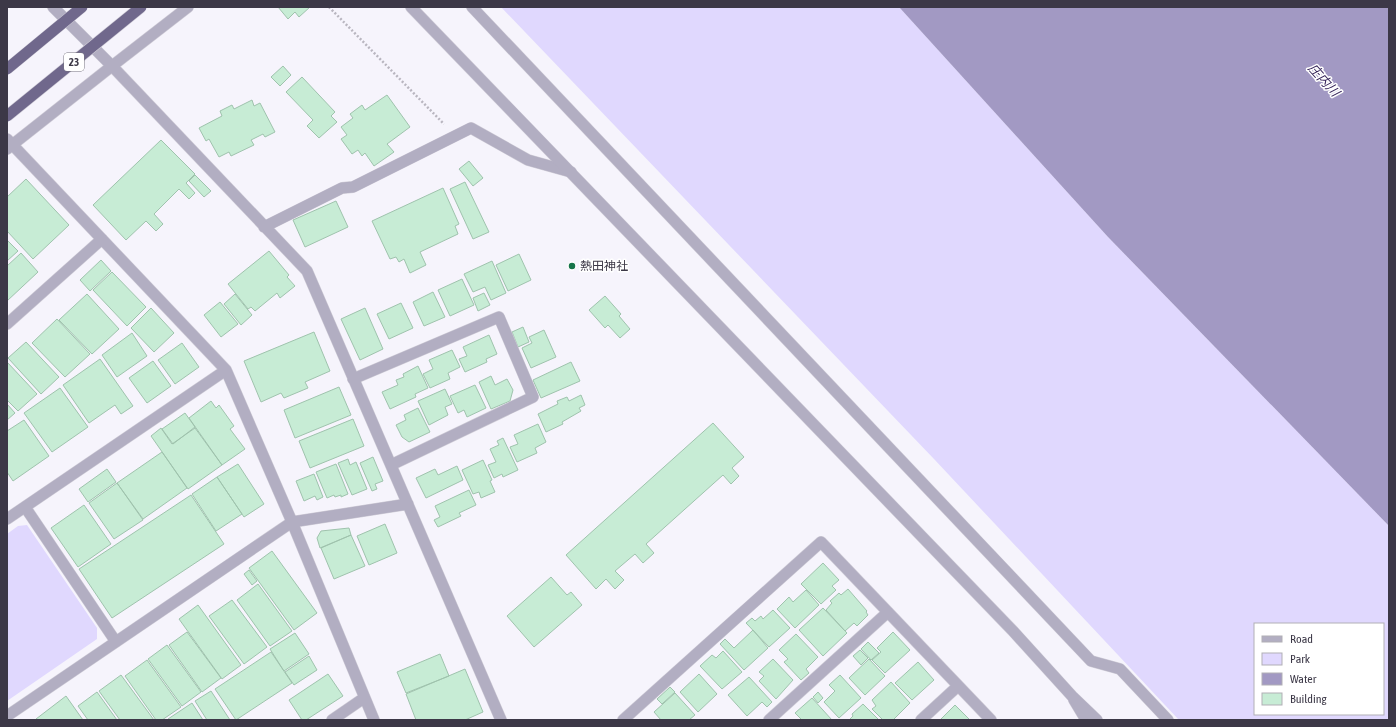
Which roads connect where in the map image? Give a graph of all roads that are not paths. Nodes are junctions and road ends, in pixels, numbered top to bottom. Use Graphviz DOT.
graph roads {
  1 [pos="54,7"];
  2 [pos="82,7"];
  3 [pos="142,7"];
  4 [pos="188,7"];
  5 [pos="411,7"];
  6 [pos="472,7"];
  7 [pos="112,66"];
  8 [pos="7,69"];
  9 [pos="7,116"];
  10 [pos="9,144"];
  11 [pos="571,172"];
  12 [pos="264,227"];
  13 [pos="102,239"];
  14 [pos="7,324"];
  15 [pos="226,370"];
  16 [pos="354,379"];
  17 [pos="391,465"];
  18 [pos="408,504"];
  19 [pos="25,507"];
  20 [pos="7,519"];
  21 [pos="292,522"];
  22 [pos="888,612"];
  23 [pos="116,642"];
  24 [pos="958,686"];
  25 [pos="1072,696"];
  26 [pos="364,698"];
  27 [pos="7,716"];
  28 [pos="332,720"];
  29 [pos="374,720"];
  30 [pos="501,720"];
  31 [pos="623,720"];
  32 [pos="769,720"];
  33 [pos="921,720"];
  34 [pos="991,720"];
  35 [pos="1086,720"];
  36 [pos="1097,720"];
  37 [pos="1168,720"];
  1 -- 7 [label="street"];
  2 -- 8 [label="highway, bridge"];
  3 -- 9 [label="highway, 23, bridge"];
  4 -- 7 [label="street"];
  5 -- 11 [label="street"];
  6 -- 37 [label="street"];
  7 -- 10 [label="street"];
  7 -- 12 [label="street"];
  10 -- 13 [label="street"];
  11 -- 12 [label="street"];
  11 -- 25 [label="street"];
  12 -- 16 [label="street"];
  13 -- 14 [label="street"];
  13 -- 15 [label="street"];
  15 -- 19 [label="street"];
  15 -- 21 [label="street"];
  16 -- 17 [label="street"];
  16 -- 17 [label="street"];
  17 -- 18 [label="street"];
  18 -- 21 [label="street"];
  18 -- 30 [label="street"];
  19 -- 20 [label="street"];
  19 -- 23 [label="street"];
  21 -- 23 [label="street"];
  21 -- 26 [label="street"];
  22 -- 24 [label="street"];
  22 -- 31 [label="street"];
  22 -- 32 [label="street"];
  23 -- 27 [label="street"];
  24 -- 33 [label="street"];
  24 -- 34 [label="street"];
  25 -- 35 [label="street"];
  25 -- 36 [label="street"];
  26 -- 28 [label="street"];
  26 -- 29 [label="street"];
}
